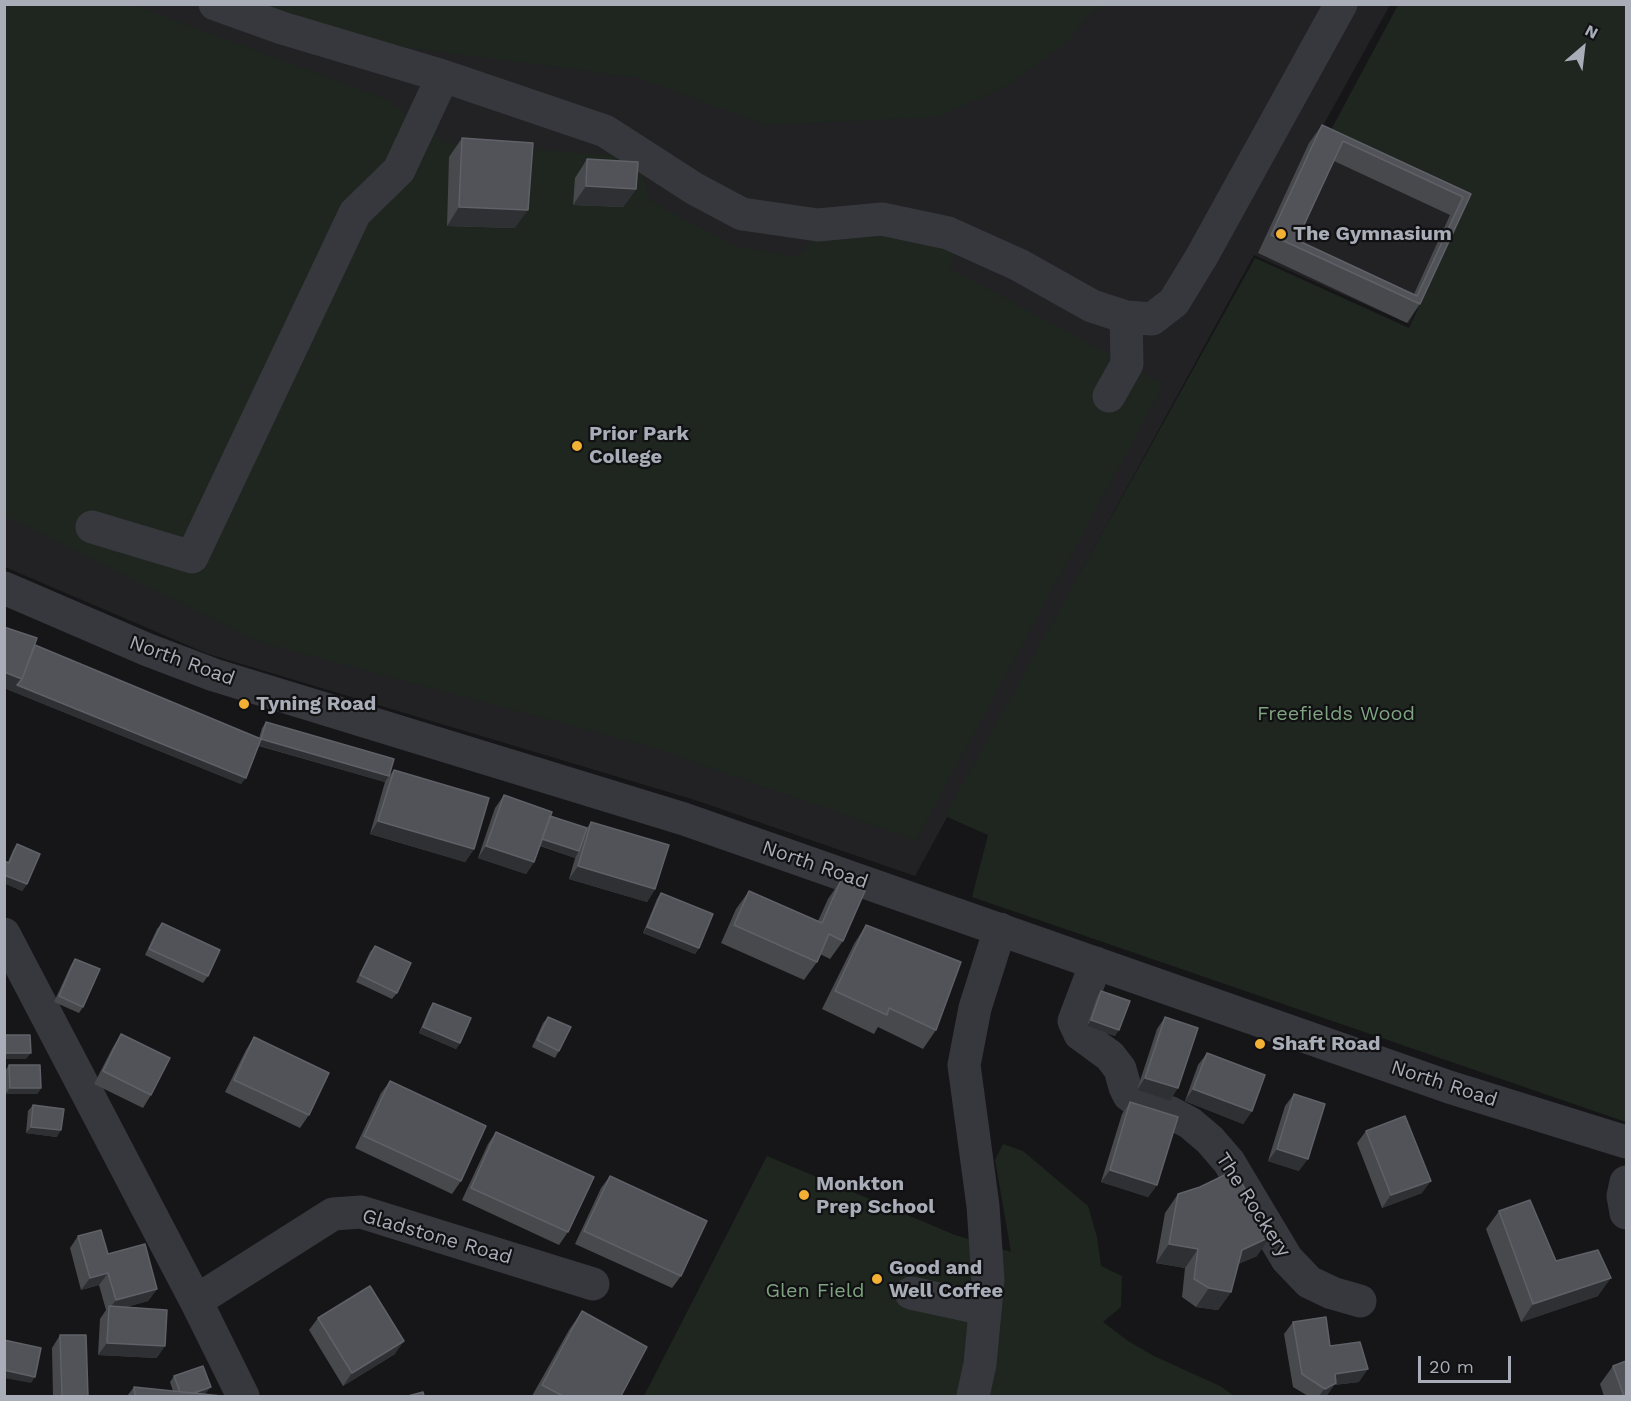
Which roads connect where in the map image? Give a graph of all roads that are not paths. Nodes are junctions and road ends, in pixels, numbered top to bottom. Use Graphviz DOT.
graph roads {
  1 [pos="215,4"];
  2 [pos="1341,4"];
  3 [pos="443,76"];
  4 [pos="1126,317"];
  5 [pos="1109,396"];
  6 [pos="92,527"];
  7 [pos="4,588"];
  8 [pos="1000,929"];
  9 [pos="4,934"];
  10 [pos="1096,963"];
  11 [pos="1626,1143"];
  12 [pos="1626,1182"];
  13 [pos="1626,1214"];
  14 [pos="593,1284"];
  15 [pos="911,1293"];
  16 [pos="196,1301"];
  17 [pos="1360,1301"];
  18 [pos="986,1309"];
  19 [pos="243,1396"];
  20 [pos="973,1396"];
  1 -- 3 [label="street"];
  2 -- 4 [label="street"];
  3 -- 4 [label="street"];
  3 -- 6 [label="street"];
  4 -- 5 [label="street"];
  7 -- 8 [label="street, North Road"];
  8 -- 10 [label="street, North Road"];
  8 -- 18 [label="street"];
  9 -- 16 [label="street"];
  10 -- 11 [label="street, North Road"];
  10 -- 17 [label="street, The Rockery"];
  12 -- 13 [label="street"];
  14 -- 16 [label="street, Gladstone Road"];
  15 -- 18 [label="street"];
  16 -- 19 [label="street"];
  18 -- 20 [label="street"];
}
